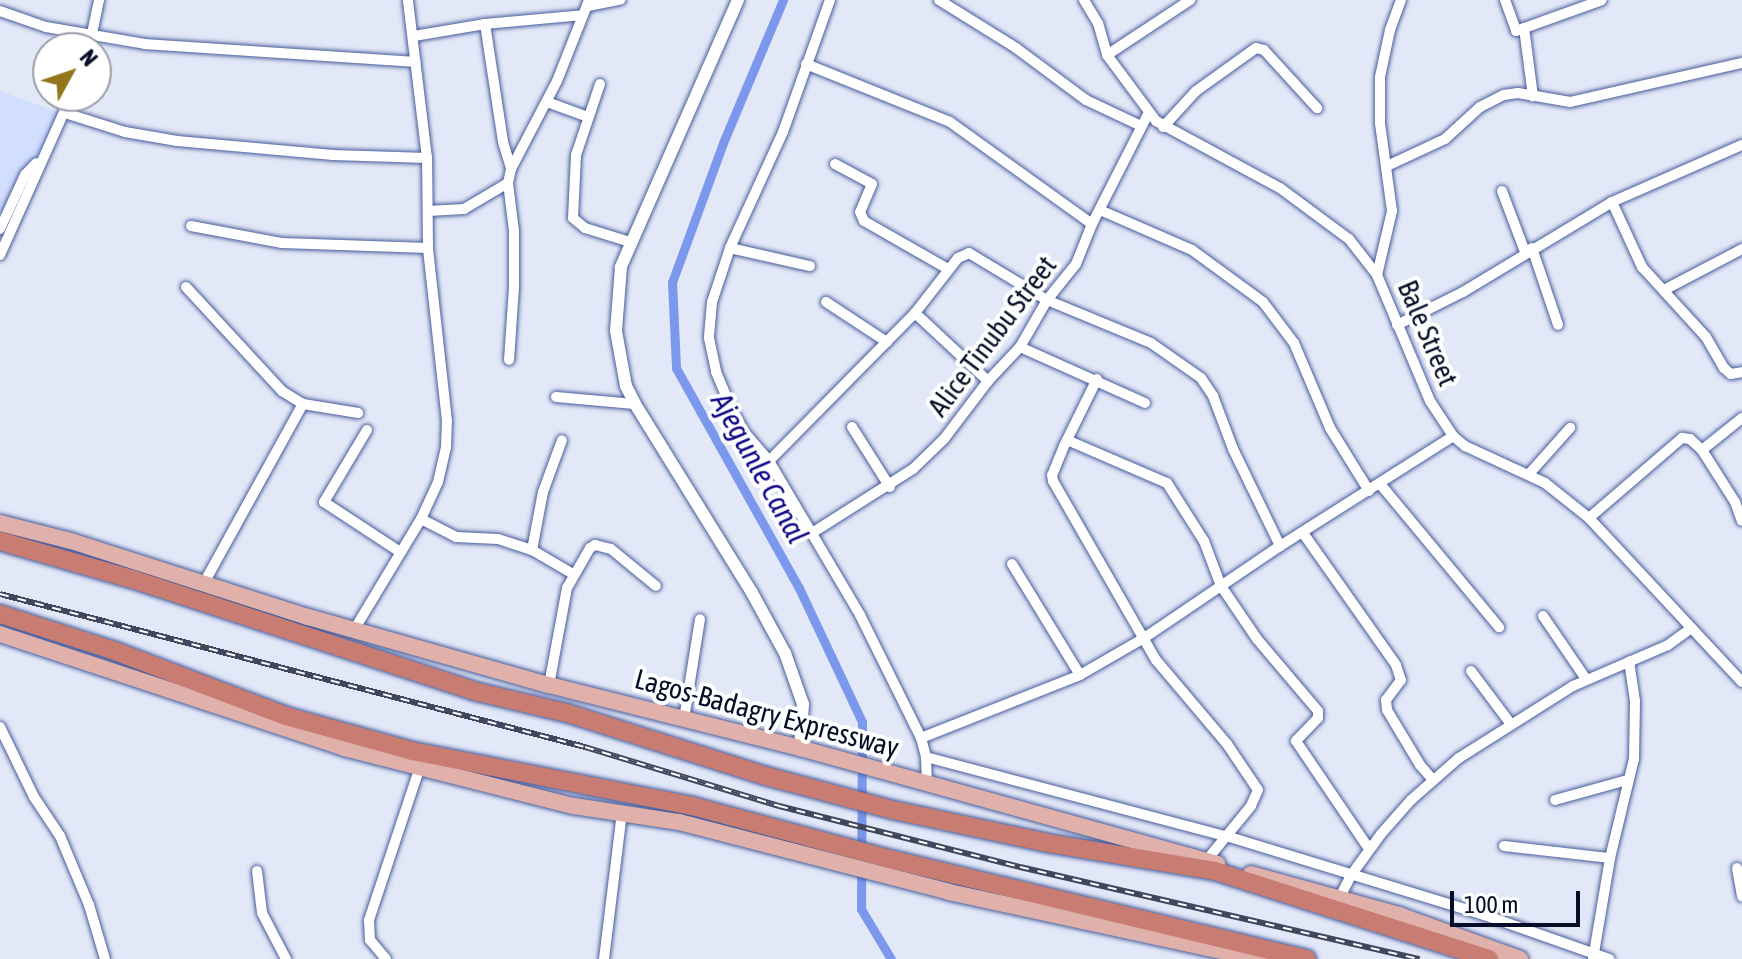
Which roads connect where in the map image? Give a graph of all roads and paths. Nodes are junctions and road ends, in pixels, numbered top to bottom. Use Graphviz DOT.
graph roads {
  1 [pos="99,0"];
  2 [pos="408,0"];
  3 [pos="620,0"];
  4 [pos="738,0"];
  5 [pos="830,0"];
  6 [pos="939,0"];
  7 [pos="1084,0"];
  8 [pos="1190,0"];
  9 [pos="1401,0"];
  10 [pos="1505,0"];
  11 [pos="1602,0"];
  12 [pos="587,7"];
  13 [pos="0,11"];
  14 [pos="485,24"];
  15 [pos="1524,28"];
  16 [pos="61,32"];
  17 [pos="93,32"];
  18 [pos="414,36"];
  19 [pos="112,43"];
  20 [pos="1107,55"];
  21 [pos="415,62"];
  22 [pos="1742,63"];
  23 [pos="806,64"];
  24 [pos="600,84"];
  25 [pos="1533,96"];
  26 [pos="547,102"];
  27 [pos="1317,108"];
  28 [pos="65,113"];
  29 [pos="1148,114"];
  30 [pos="588,117"];
  31 [pos="1141,126"];
  32 [pos="1163,127"];
  33 [pos="1742,145"];
  34 [pos="427,158"];
  35 [pos="835,164"];
  36 [pos="1387,166"];
  37 [pos="511,169"];
  38 [pos="508,183"];
  39 [pos="1502,191"];
  40 [pos="0,194"];
  41 [pos="1612,202"];
  42 [pos="13,204"];
  43 [pos="1100,210"];
  44 [pos="428,211"];
  45 [pos="1092,224"];
  46 [pos="191,226"];
  47 [pos="0,229"];
  48 [pos="630,242"];
  49 [pos="428,248"];
  50 [pos="730,248"];
  51 [pos="1742,249"];
  52 [pos="1528,250"];
  53 [pos="0,255"];
  54 [pos="810,266"];
  55 [pos="948,269"];
  56 [pos="1377,275"];
  57 [pos="186,287"];
  58 [pos="1664,290"];
  59 [pos="1047,300"];
  60 [pos="826,302"];
  61 [pos="915,313"];
  62 [pos="1397,325"];
  63 [pos="1558,325"];
  64 [pos="887,342"];
  65 [pos="1020,347"];
  66 [pos="509,360"];
  67 [pos="1742,372"];
  68 [pos="1097,379"];
  69 [pos="988,381"];
  70 [pos="556,397"];
  71 [pos="1145,403"];
  72 [pos="303,404"];
  73 [pos="635,404"];
  74 [pos="358,413"];
  75 [pos="1742,418"];
  76 [pos="852,427"];
  77 [pos="1570,428"];
  78 [pos="367,430"];
  79 [pos="1453,436"];
  80 [pos="562,440"];
  81 [pos="1067,440"];
  82 [pos="1702,450"];
  83 [pos="769,461"];
  84 [pos="1529,474"];
  85 [pos="1381,485"];
  86 [pos="890,487"];
  87 [pos="1369,491"];
  88 [pos="1589,518"];
  89 [pos="421,519"];
  90 [pos="1742,521"];
  91 [pos="0,523"];
  92 [pos="812,533"];
  93 [pos="1303,533"];
  94 [pos="0,541"];
  95 [pos="1280,546"];
  96 [pos="532,550"];
  97 [pos="400,552"];
  98 [pos="1012,564"];
  99 [pos="573,574"];
  100 [pos="204,583"];
  101 [pos="656,586"];
  102 [pos="1221,586"];
  103 [pos="0,614"];
  104 [pos="1543,616"];
  105 [pos="700,619"];
  106 [pos="1499,627"];
  107 [pos="1691,628"];
  108 [pos="354,630"];
  109 [pos="1,638"];
  110 [pos="1144,638"];
  111 [pos="1629,661"];
  112 [pos="1742,665"];
  113 [pos="1471,671"];
  114 [pos="1080,675"];
  115 [pos="1586,679"];
  116 [pos="1740,680"];
  117 [pos="549,685"];
  118 [pos="684,719"];
  119 [pos="1510,723"];
  120 [pos="0,727"];
  121 [pos="921,738"];
  122 [pos="800,748"];
  123 [pos="926,757"];
  124 [pos="420,767"];
  125 [pos="1432,779"];
  126 [pos="1627,780"];
  127 [pos="927,783"];
  128 [pos="1555,800"];
  129 [pos="622,813"];
  130 [pos="1226,836"];
  131 [pos="1504,846"];
  132 [pos="1369,849"];
  133 [pos="1610,858"];
  134 [pos="1206,861"];
  135 [pos="1737,868"];
  136 [pos="257,871"];
  137 [pos="1352,874"];
  138 [pos="1742,897"];
  139 [pos="1339,899"];
  140 [pos="1594,956"];
  141 [pos="1251,958"];
  142 [pos="105,959"];
  143 [pos="286,959"];
  144 [pos="386,959"];
  145 [pos="604,959"];
  146 [pos="1307,959"];
  147 [pos="1489,959"];
  148 [pos="1520,959"];
  149 [pos="1609,959"];
  1 -- 17 [label="street"];
  2 -- 18 [label="street"];
  3 -- 12 [label="street"];
  4 -- 48 [label="street"];
  5 -- 23 [label="street"];
  6 -- 31 [label="street"];
  7 -- 20 [label="street, Bale Street"];
  8 -- 20 [label="street"];
  9 -- 36 [label="street"];
  10 -- 15 [label="street"];
  11 -- 15 [label="street"];
  12 -- 14 [label="street"];
  12 -- 26 [label="street"];
  13 -- 16 [label="street"];
  14 -- 18 [label="street"];
  14 -- 37 [label="street"];
  15 -- 25 [label="street"];
  18 -- 21 [label="street"];
  19 -- 21 [label="street"];
  20 -- 29 [label="street, Bale Street"];
  21 -- 34 [label="street"];
  22 -- 25 [label="street"];
  23 -- 45 [label="street"];
  23 -- 50 [label="street"];
  24 -- 30 [label="street"];
  25 -- 36 [label="street"];
  26 -- 30 [label="street"];
  26 -- 37 [label="street"];
  27 -- 32 [label="street"];
  28 -- 34 [label="street"];
  28 -- 42 [label="street"];
  29 -- 31 [label="street, Alice Tinubu Street"];
  29 -- 32 [label="street, Bale Street"];
  30 -- 48 [label="street"];
  31 -- 43 [label="street, Alice Tinubu Street"];
  32 -- 56 [label="street, Bale Street"];
  33 -- 41 [label="street"];
  34 -- 44 [label="street"];
  35 -- 55 [label="street"];
  36 -- 56 [label="street"];
  37 -- 38 [label="street"];
  38 -- 44 [label="street"];
  38 -- 66 [label="street"];
  39 -- 52 [label="street"];
  40 -- 42 [label="street"];
  41 -- 52 [label="street"];
  41 -- 58 [label="street"];
  42 -- 47 [label="street"];
  42 -- 53 [label="street"];
  43 -- 45 [label="street, Alice Tinubu Street"];
  43 -- 87 [label="street"];
  44 -- 49 [label="street"];
  45 -- 59 [label="street, Alice Tinubu Street"];
  46 -- 49 [label="street"];
  48 -- 73 [label="street"];
  49 -- 89 [label="street"];
  50 -- 54 [label="street"];
  50 -- 83 [label="street"];
  51 -- 58 [label="street"];
  52 -- 62 [label="street"];
  52 -- 63 [label="street"];
  55 -- 59 [label="street"];
  55 -- 61 [label="street"];
  56 -- 62 [label="street, Bale Street"];
  57 -- 72 [label="street"];
  58 -- 67 [label="street"];
  59 -- 65 [label="street, Alice Tinubu Street"];
  59 -- 95 [label="street"];
  60 -- 64 [label="street"];
  61 -- 64 [label="street"];
  61 -- 69 [label="street"];
  62 -- 79 [label="street, Bale Street"];
  64 -- 83 [label="street"];
  65 -- 68 [label="street"];
  65 -- 69 [label="street, Alice Tinubu Street"];
  68 -- 71 [label="street"];
  68 -- 81 [label="street"];
  69 -- 86 [label="street, Alice Tinubu Street"];
  70 -- 73 [label="street"];
  72 -- 74 [label="street"];
  72 -- 100 [label="street"];
  73 -- 122 [label="street"];
  75 -- 82 [label="street"];
  76 -- 86 [label="street"];
  77 -- 84 [label="street"];
  78 -- 97 [label="street"];
  79 -- 84 [label="street, Bale Street"];
  79 -- 85 [label="street"];
  80 -- 96 [label="street"];
  81 -- 102 [label="street"];
  81 -- 110 [label="street"];
  82 -- 88 [label="street"];
  82 -- 90 [label="street"];
  83 -- 92 [label="street"];
  84 -- 88 [label="street, Bale Street"];
  85 -- 87 [label="street"];
  85 -- 106 [label="street"];
  86 -- 92 [label="street, Alice Tinubu Street"];
  87 -- 93 [label="street"];
  88 -- 107 [label="street, Bale Street"];
  89 -- 96 [label="street"];
  89 -- 97 [label="street"];
  91 -- 100 [label="main road, Lagos-Badagry Expressway"];
  92 -- 121 [label="street"];
  93 -- 95 [label="street"];
  93 -- 125 [label="street"];
  94 -- 147 [label="highway, Lagos-Badagry Expressway"];
  95 -- 102 [label="street"];
  96 -- 99 [label="street"];
  97 -- 108 [label="street"];
  98 -- 114 [label="street"];
  99 -- 101 [label="street"];
  99 -- 117 [label="street"];
  100 -- 108 [label="main road, Lagos-Badagry Expressway"];
  102 -- 110 [label="street"];
  102 -- 132 [label="street"];
  103 -- 146 [label="highway"];
  104 -- 115 [label="street"];
  105 -- 118 [label="street"];
  107 -- 111 [label="street"];
  107 -- 116 [label="street, Bale Street"];
  108 -- 117 [label="main road, Lagos-Badagry Expressway"];
  109 -- 124 [label="main road"];
  110 -- 114 [label="street"];
  110 -- 130 [label="street"];
  111 -- 115 [label="street"];
  111 -- 126 [label="street"];
  112 -- 116 [label="street"];
  113 -- 119 [label="street"];
  114 -- 121 [label="street"];
  115 -- 119 [label="street"];
  117 -- 118 [label="main road, Lagos-Badagry Expressway"];
  118 -- 122 [label="main road, Lagos-Badagry Expressway"];
  119 -- 125 [label="street"];
  120 -- 142 [label="street"];
  121 -- 123 [label="street"];
  122 -- 127 [label="main road, Lagos-Badagry Expressway"];
  123 -- 127 [label="street"];
  123 -- 130 [label="street"];
  124 -- 129 [label="main road"];
  124 -- 144 [label="street"];
  125 -- 132 [label="street"];
  126 -- 128 [label="street"];
  126 -- 133 [label="street"];
  127 -- 134 [label="main road, Lagos-Badagry Expressway"];
  129 -- 141 [label="main road"];
  129 -- 145 [label="street"];
  130 -- 134 [label="street"];
  130 -- 137 [label="street"];
  131 -- 133 [label="street"];
  132 -- 137 [label="street"];
  133 -- 140 [label="street"];
  134 -- 139 [label="main road, Lagos-Badagry Expressway"];
  135 -- 138 [label="street"];
  136 -- 143 [label="street"];
  137 -- 139 [label="street"];
  137 -- 140 [label="street"];
  139 -- 148 [label="main road, Lagos-Badagry Expressway"];
  140 -- 149 [label="street"];
}
